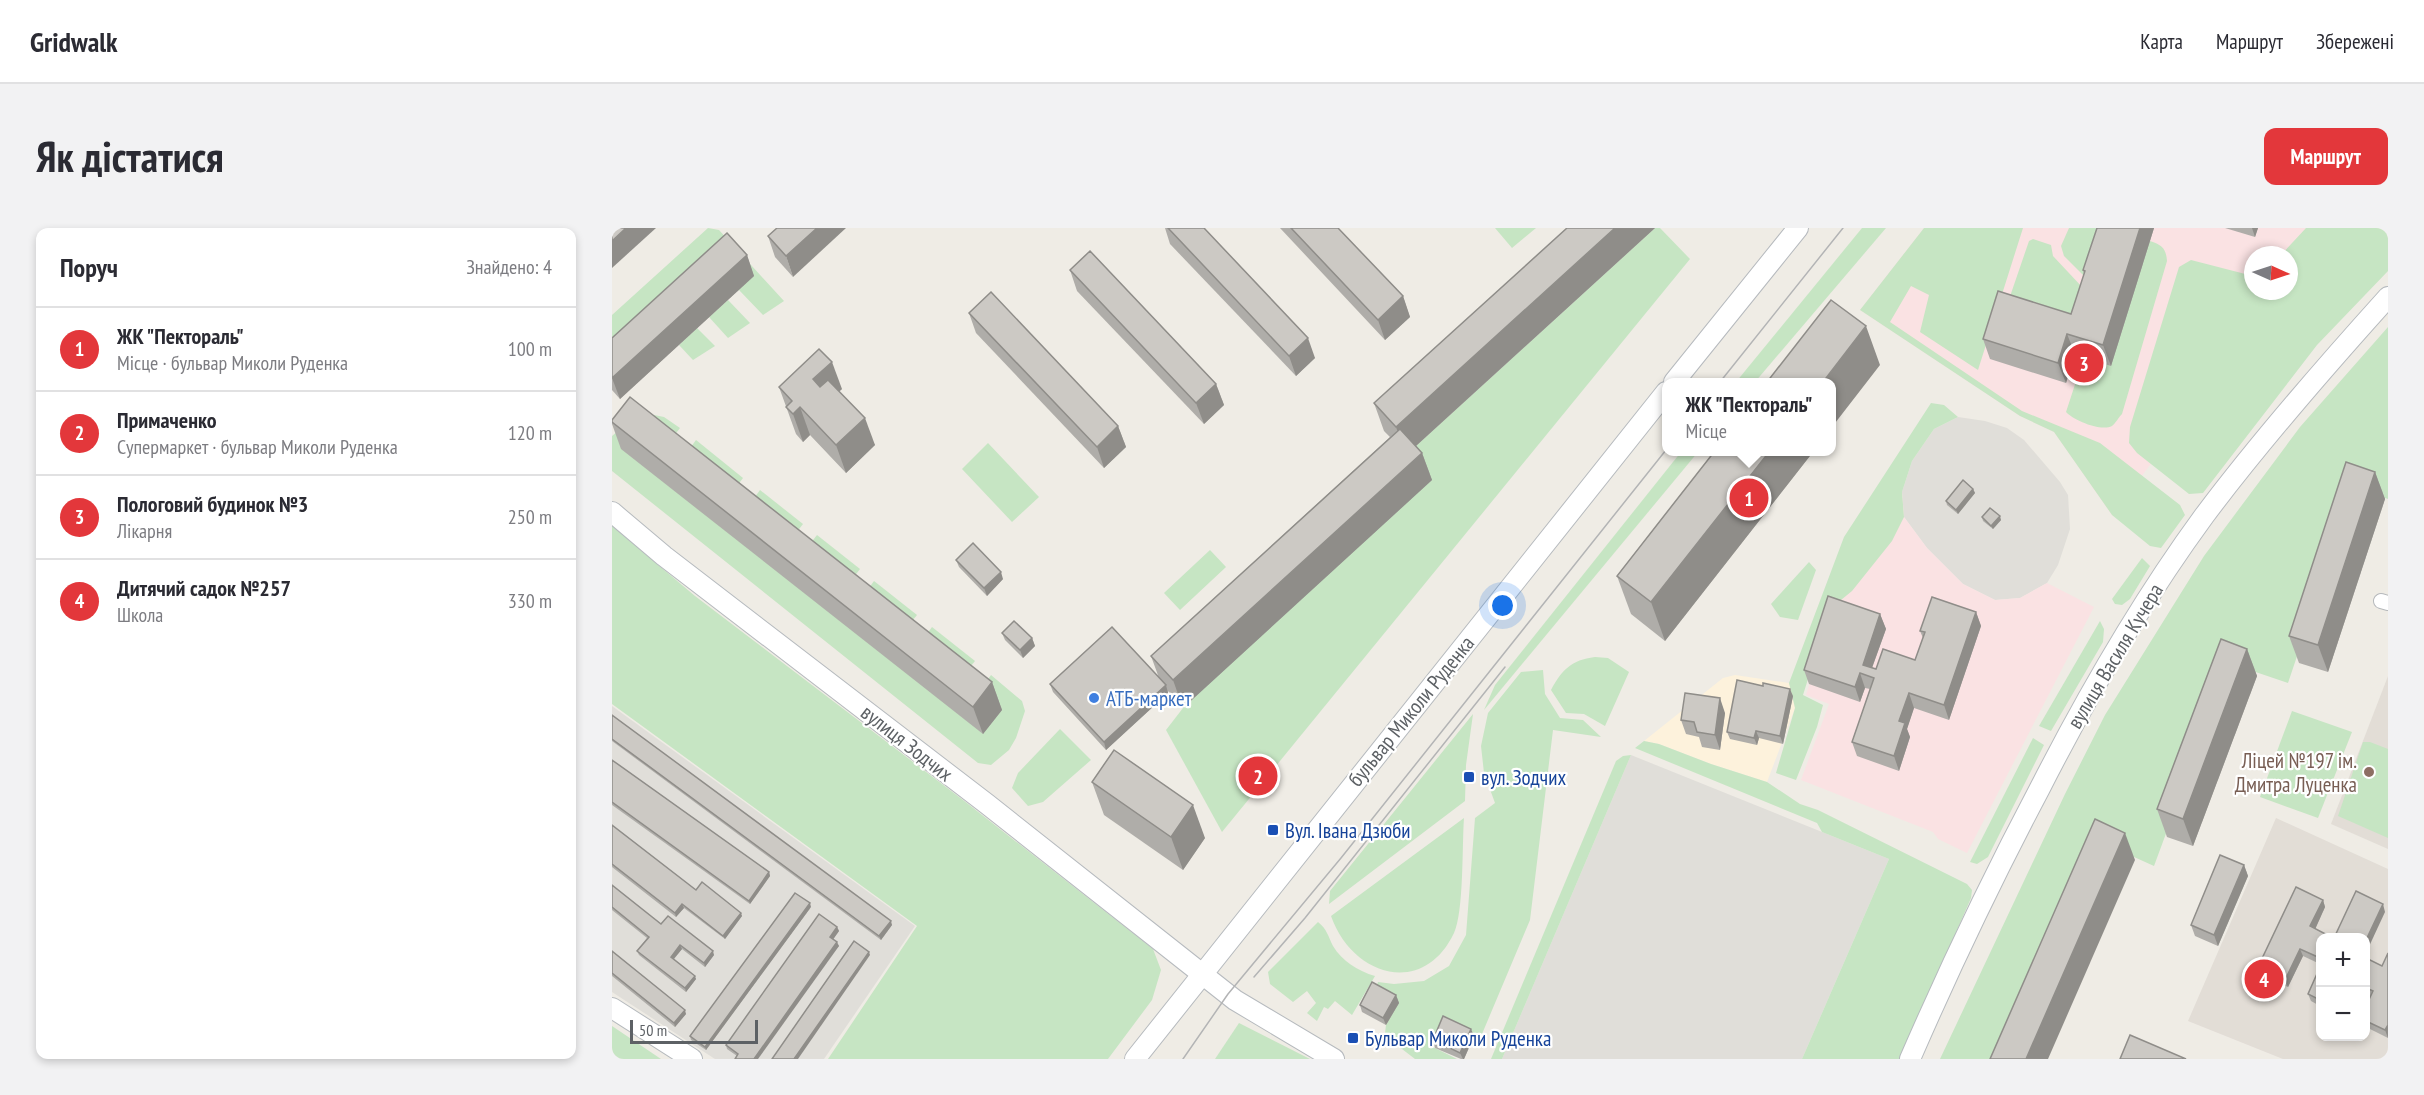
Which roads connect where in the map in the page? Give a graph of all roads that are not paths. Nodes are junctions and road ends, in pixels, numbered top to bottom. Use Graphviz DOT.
graph roads {
  1 [pos="1798,228"];
  2 [pos="2388,297"];
  3 [pos="1677,378"];
  4 [pos="1662,397"];
  5 [pos="612,512"];
  6 [pos="1202,974"];
  7 [pos="612,1008"];
  8 [pos="692,1059"];
  9 [pos="1135,1059"];
  10 [pos="1334,1059"];
  11 [pos="1910,1059"];
  1 -- 3 [label="street"];
  2 -- 11 [label="street, вулиця Василя Кучера"];
  4 -- 6 [label="street, бульвар Миколи Руденка"];
  5 -- 6 [label="street, вулиця Зодчих"];
  6 -- 9 [label="street, бульвар Миколи Руденка"];
  6 -- 10 [label="street, вулиця Зодчих"];
  7 -- 8 [label="street"];
}
